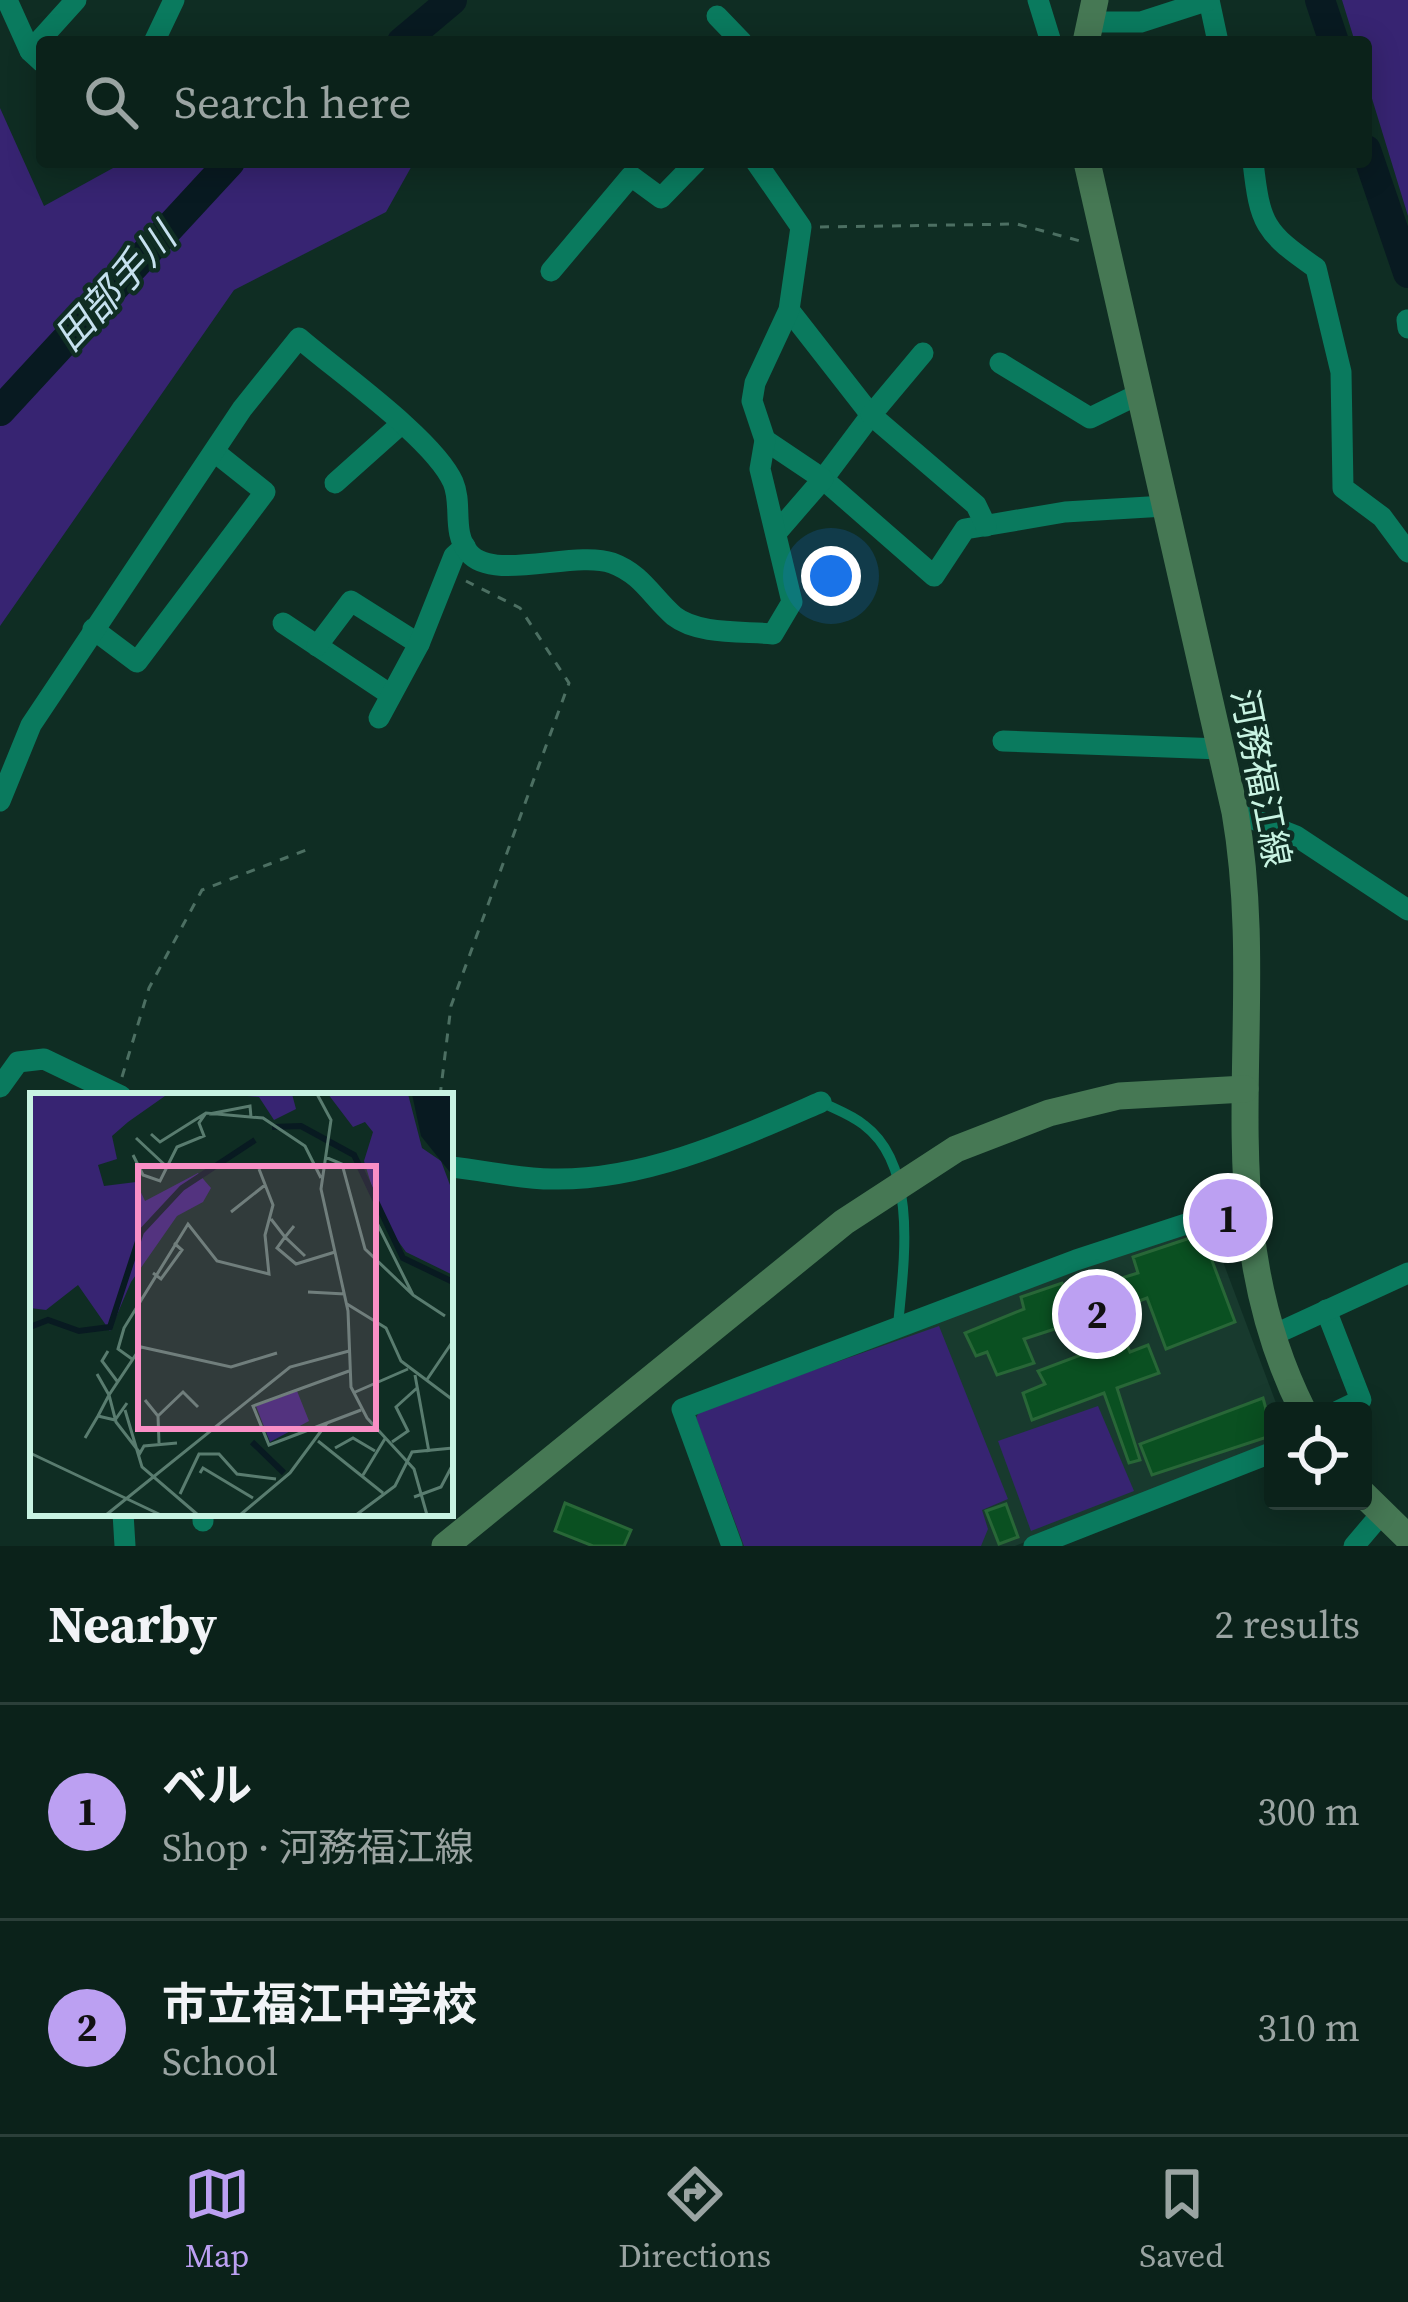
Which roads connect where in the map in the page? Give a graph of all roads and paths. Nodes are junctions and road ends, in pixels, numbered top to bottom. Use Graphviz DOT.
graph roads {
  1 [pos="7,0"];
  2 [pos="76,0"];
  3 [pos="1037,0"];
  4 [pos="1209,0"];
  5 [pos="172,1"];
  6 [pos="717,16"];
  7 [pos="1090,22"];
  8 [pos="51,36"];
  9 [pos="157,36"];
  10 [pos="736,36"];
  11 [pos="1049,36"];
  12 [pos="1217,36"];
  13 [pos="36,57"];
  14 [pos="690,168"];
  15 [pos="760,168"];
  16 [pos="1088,168"];
  17 [pos="1254,168"];
  18 [pos="801,227"];
  19 [pos="1104,244"];
  20 [pos="551,272"];
  21 [pos="789,310"];
  22 [pos="923,353"];
  23 [pos="1000,363"];
  24 [pos="1139,394"];
  25 [pos="871,415"];
  26 [pos="400,425"];
  27 [pos="765,440"];
  28 [pos="216,453"];
  29 [pos="823,479"];
  30 [pos="335,483"];
  31 [pos="1165,506"];
  32 [pos="986,526"];
  33 [pos="777,532"];
  34 [pos="465,546"];
  35 [pos="1408,552"];
  36 [pos="448,572"];
  37 [pos="283,623"];
  38 [pos="93,629"];
  39 [pos="419,644"];
  40 [pos="317,646"];
  41 [pos="392,695"];
  42 [pos="379,718"];
  43 [pos="1003,742"];
  44 [pos="1221,749"];
  45 [pos="0,801"];
  46 [pos="1235,812"];
  47 [pos="306,850"];
  48 [pos="1408,910"];
  49 [pos="0,1087"];
  50 [pos="1244,1089"];
  51 [pos="115,1093"];
  52 [pos="120,1093"];
  53 [pos="440,1093"];
  54 [pos="821,1102"];
  55 [pos="453,1167"];
  56 [pos="896,1184"];
  57 [pos="1244,1205"];
  58 [pos="1408,1273"];
  59 [pos="1326,1310"];
  60 [pos="898,1330"];
  61 [pos="1271,1336"];
  62 [pos="1299,1402"];
  63 [pos="1357,1402"];
  64 [pos="1264,1455"];
  65 [pos="1372,1503"];
  66 [pos="1369,1510"];
  67 [pos="1119,1515"];
  68 [pos="123,1516"];
  69 [pos="1408,1538"];
  70 [pos="125,1546"];
  71 [pos="445,1546"];
  72 [pos="732,1546"];
  73 [pos="1034,1546"];
  74 [pos="1088,1546"];
  75 [pos="1354,1546"];
  1 -- 13 [label="street"];
  2 -- 8 [label="street"];
  3 -- 11 [label="street"];
  4 -- 7 [label="street"];
  4 -- 12 [label="street"];
  5 -- 9 [label="street"];
  6 -- 10 [label="street"];
  14 -- 20 [label="street"];
  15 -- 18 [label="street"];
  16 -- 19 [label="main road, 河務福江線"];
  17 -- 35 [label="street"];
  18 -- 19 [label="path"];
  18 -- 21 [label="street"];
  19 -- 24 [label="main road, 河務福江線"];
  21 -- 25 [label="street"];
  21 -- 27 [label="street"];
  22 -- 25 [label="street"];
  23 -- 24 [label="street"];
  24 -- 31 [label="main road, 河務福江線"];
  25 -- 29 [label="street"];
  25 -- 32 [label="street"];
  26 -- 28 [label="street"];
  26 -- 30 [label="street"];
  26 -- 34 [label="street"];
  27 -- 29 [label="street"];
  27 -- 33 [label="street"];
  28 -- 38 [label="street"];
  28 -- 38 [label="street"];
  29 -- 32 [label="street"];
  29 -- 33 [label="street"];
  31 -- 32 [label="street"];
  31 -- 44 [label="main road, 河務福江線"];
  33 -- 34 [label="street"];
  34 -- 36 [label="street"];
  36 -- 39 [label="street"];
  36 -- 53 [label="path"];
  37 -- 40 [label="street"];
  38 -- 45 [label="street"];
  39 -- 40 [label="street"];
  39 -- 41 [label="street"];
  40 -- 41 [label="street"];
  41 -- 42 [label="street"];
  43 -- 44 [label="street"];
  44 -- 46 [label="main road, 河務福江線"];
  46 -- 48 [label="street"];
  46 -- 50 [label="main road, 河務福江線"];
  47 -- 52 [label="path"];
  49 -- 51 [label="street"];
  50 -- 56 [label="main road"];
  50 -- 57 [label="main road, 河務福江線"];
  54 -- 55 [label="street"];
  54 -- 56 [label="lane"];
  56 -- 60 [label="lane"];
  56 -- 71 [label="main road"];
  57 -- 60 [label="street"];
  57 -- 61 [label="main road, 河務福江線"];
  58 -- 59 [label="street"];
  59 -- 61 [label="street"];
  59 -- 63 [label="street"];
  60 -- 72 [label="street"];
  61 -- 62 [label="main road, 河務福江線"];
  64 -- 67 [label="street"];
  65 -- 69 [label="main road"];
  66 -- 75 [label="street"];
  67 -- 73 [label="street"];
  67 -- 74 [label="street"];
  68 -- 70 [label="street"];
}
